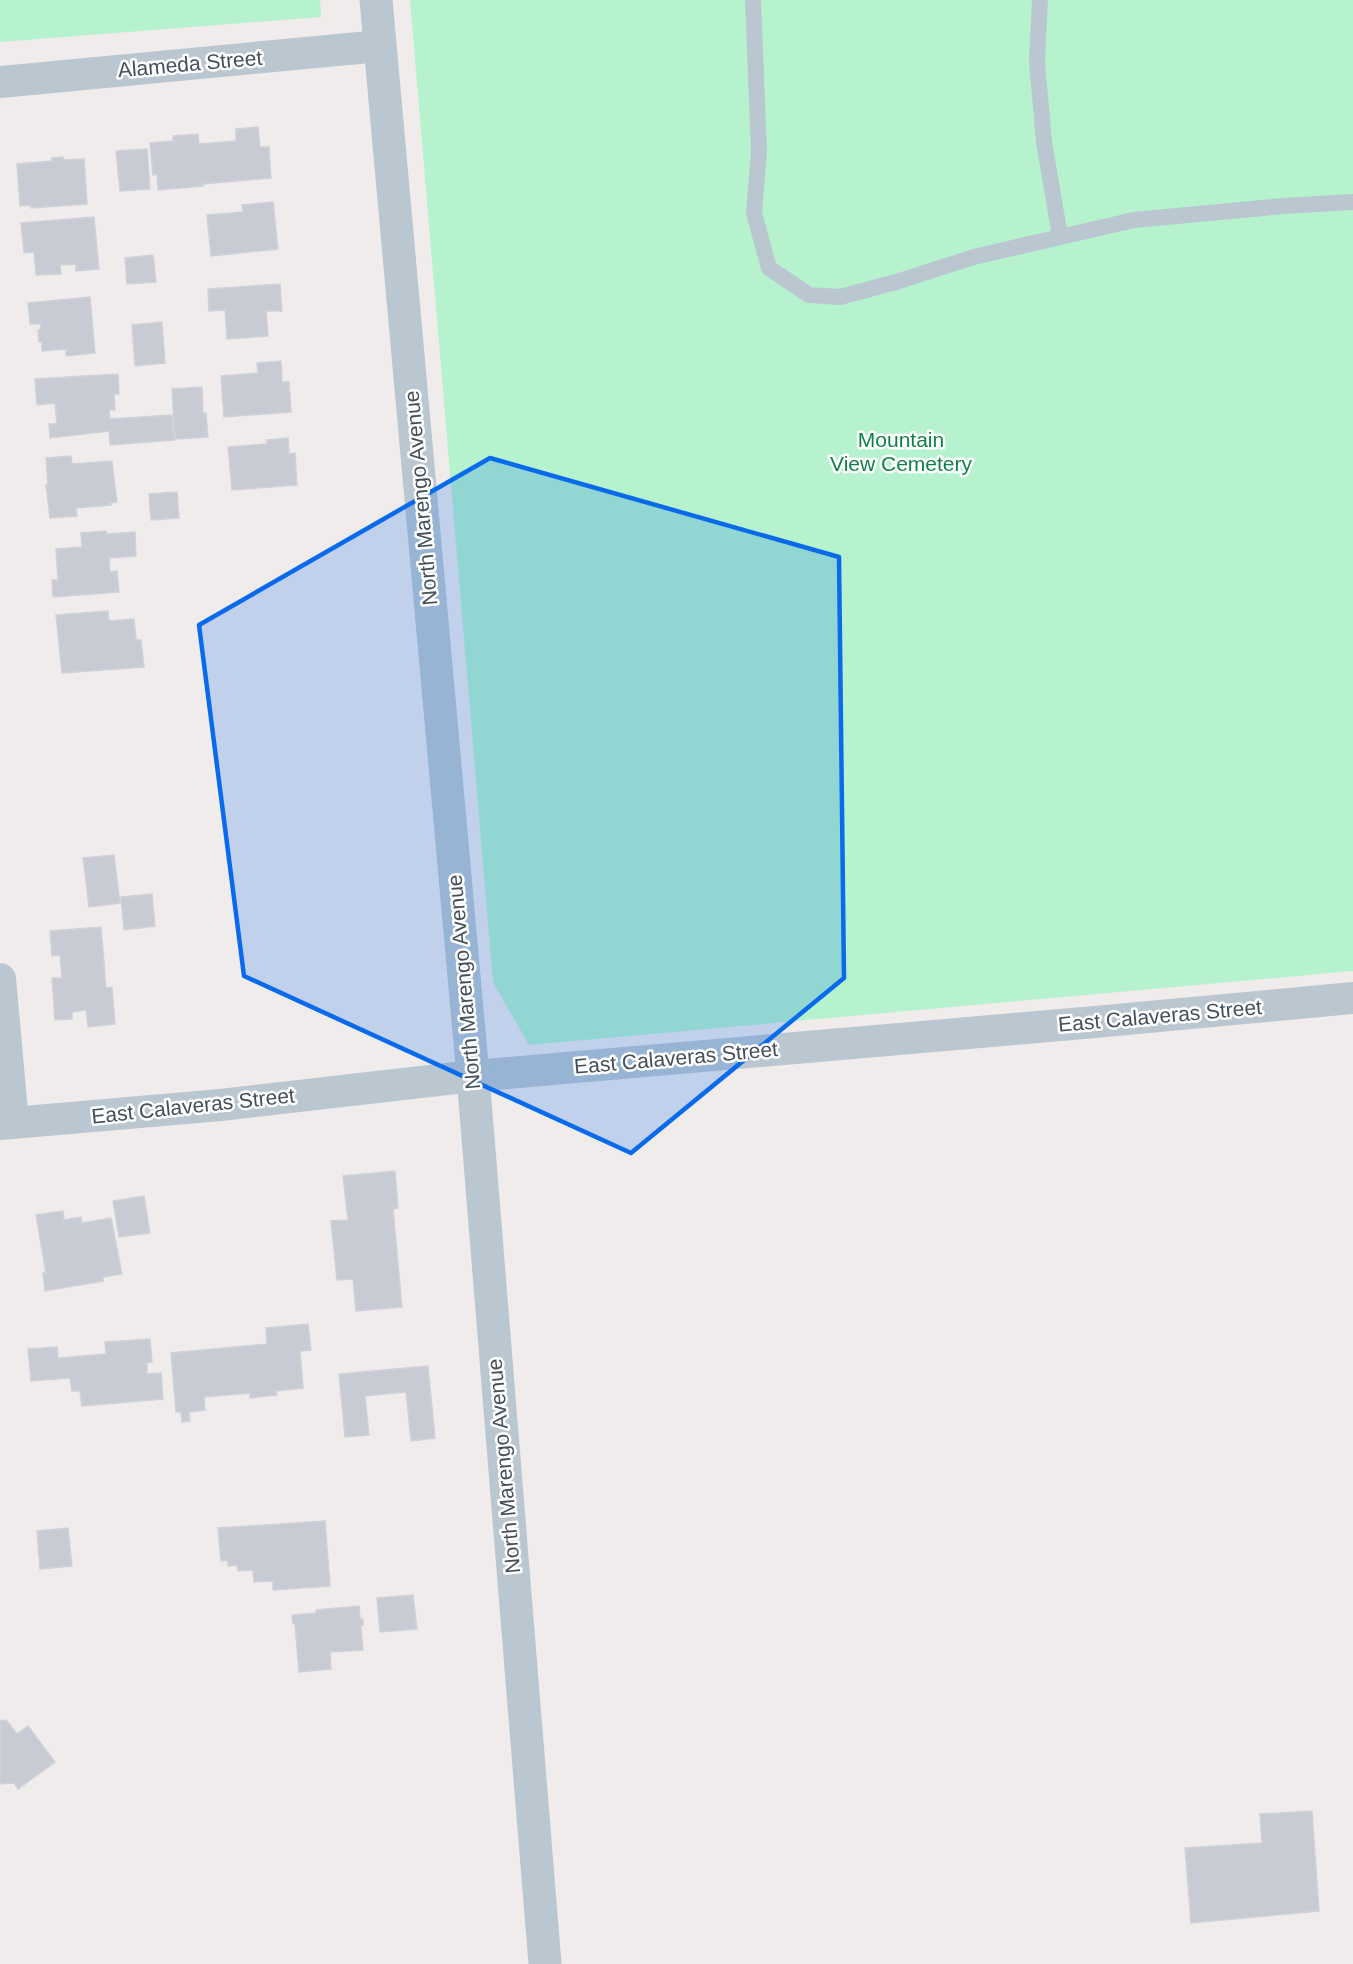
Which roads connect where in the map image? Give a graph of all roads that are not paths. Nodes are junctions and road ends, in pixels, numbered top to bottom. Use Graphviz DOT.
graph roads {
  1 [pos="376,0"];
  2 [pos="753,0"];
  3 [pos="1040,0"];
  4 [pos="380,46"];
  5 [pos="0,82"];
  6 [pos="1353,202"];
  7 [pos="1060,236"];
  8 [pos="0,979"];
  9 [pos="1353,998"];
  10 [pos="473,1076"];
  11 [pos="6,1124"];
  12 [pos="545,1964"];
  1 -- 4 [label="street, North Marengo Avenue"];
  2 -- 7 [label="lane"];
  3 -- 7 [label="lane"];
  4 -- 5 [label="street, Alameda Street"];
  4 -- 10 [label="street, North Marengo Avenue"];
  6 -- 7 [label="lane"];
  8 -- 11 [label="street"];
  9 -- 10 [label="street, East Calaveras Street"];
  10 -- 11 [label="street, East Calaveras Street"];
  10 -- 12 [label="street, North Marengo Avenue"];
}
